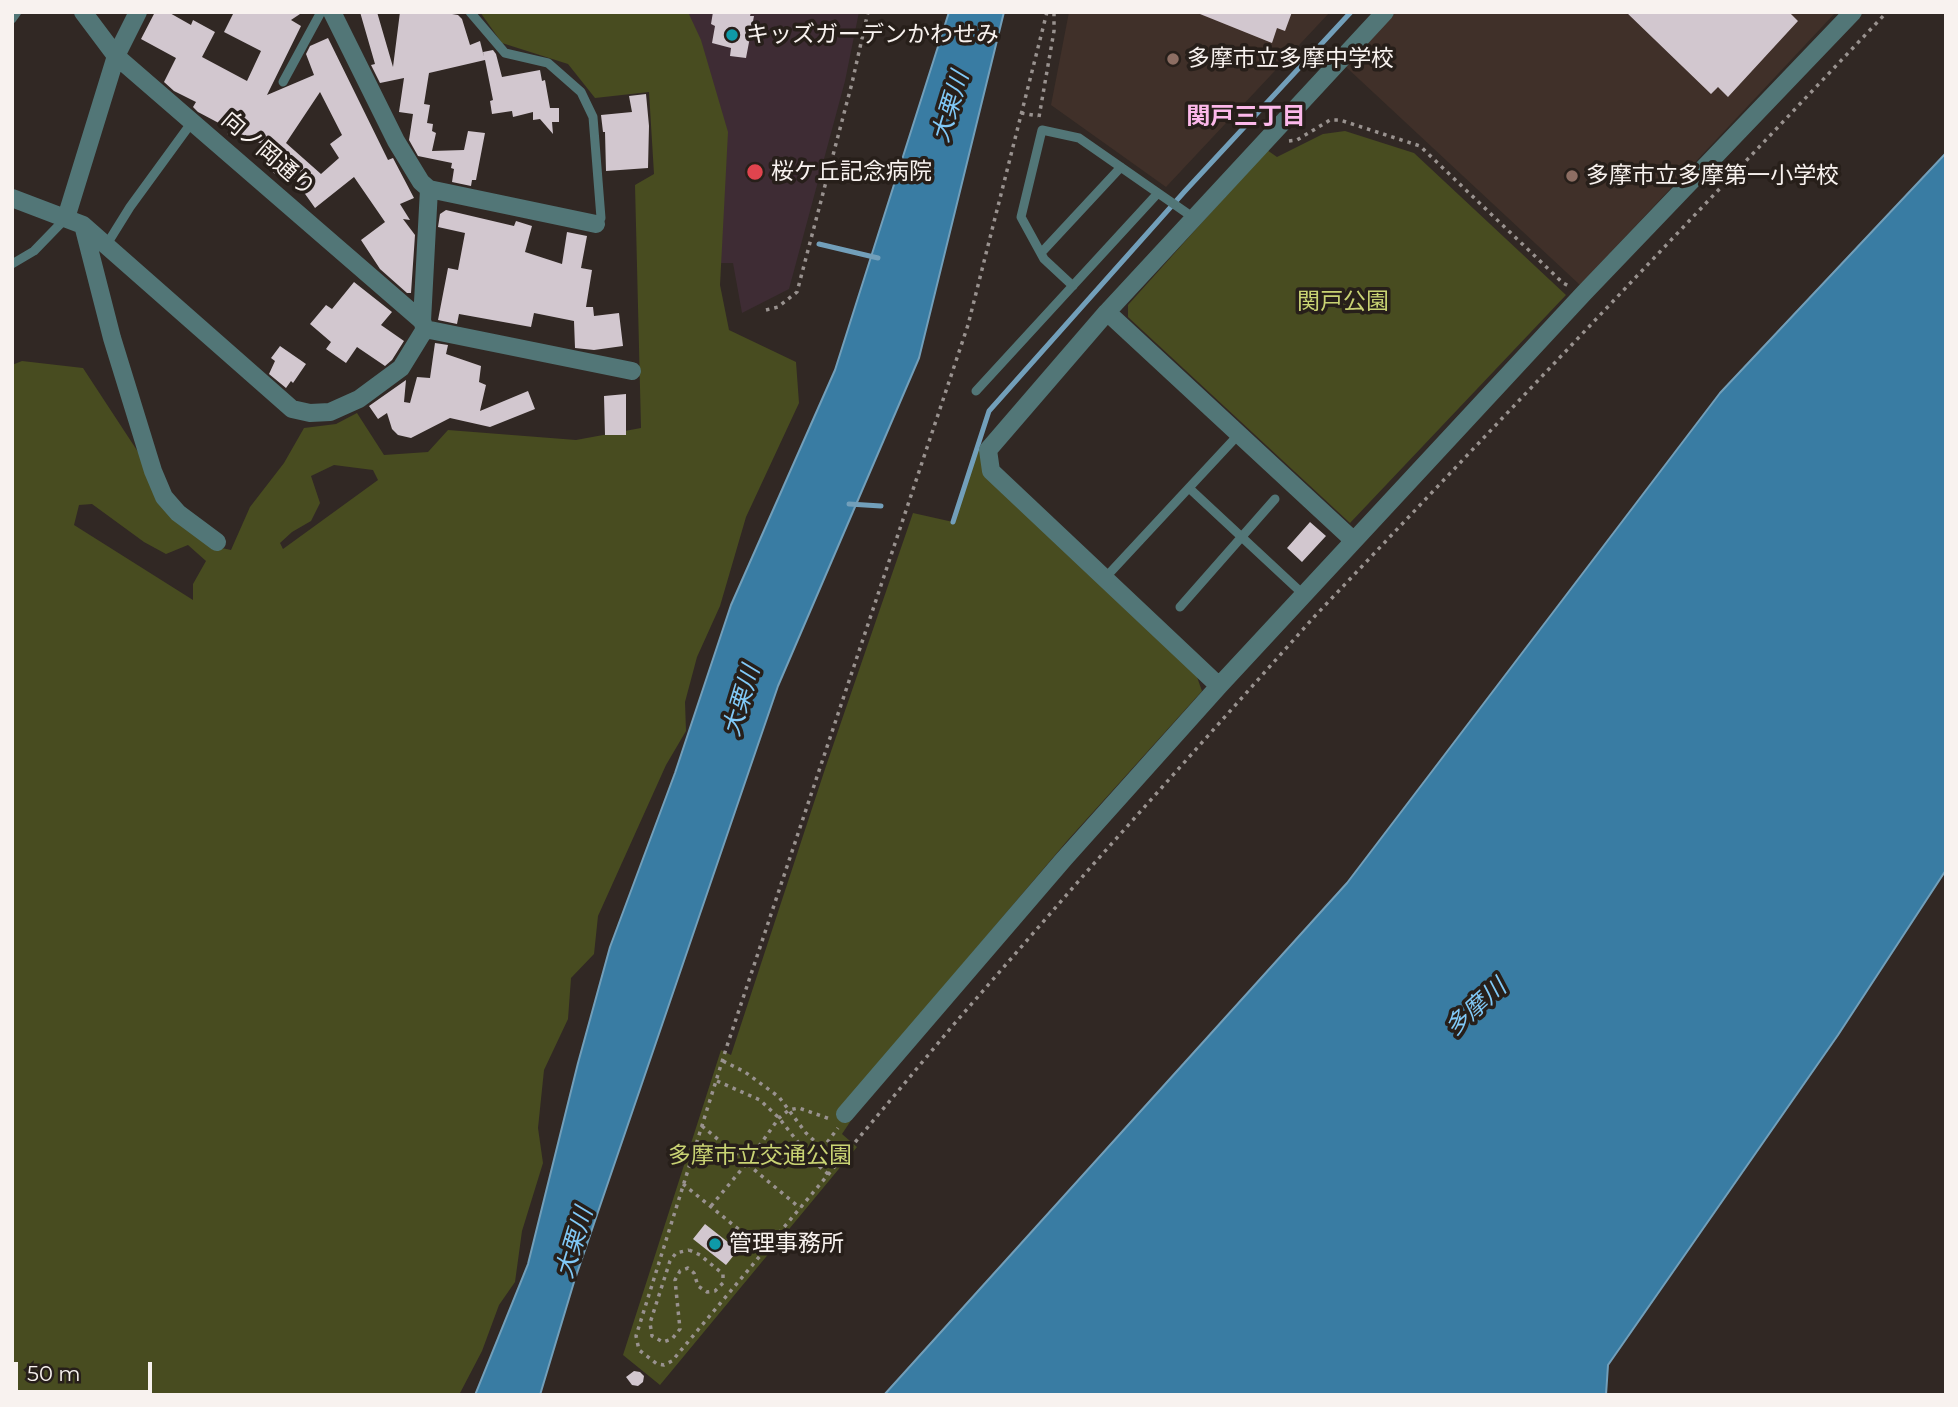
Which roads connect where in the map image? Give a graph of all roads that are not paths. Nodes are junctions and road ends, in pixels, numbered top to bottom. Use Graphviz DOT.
graph roads {
  1 [pos="18,12"];
  2 [pos="83,12"];
  3 [pos="138,12"];
  4 [pos="321,12"];
  5 [pos="332,12"];
  6 [pos="470,12"];
  7 [pos="1385,12"];
  8 [pos="1853,12"];
  9 [pos="12,19"];
  10 [pos="116,56"];
  11 [pos="283,82"];
  12 [pos="192,122"];
  13 [pos="1121,167"];
  14 [pos="429,189"];
  15 [pos="1160,195"];
  16 [pos="12,198"];
  17 [pos="1189,215"];
  18 [pos="66,219"];
  19 [pos="596,224"];
  20 [pos="83,225"];
  21 [pos="107,244"];
  22 [pos="1041,253"];
  23 [pos="12,264"];
  24 [pos="1073,286"];
  25 [pos="1107,312"];
  26 [pos="423,325"];
  27 [pos="632,370"];
  28 [pos="976,391"];
  29 [pos="1239,434"];
  30 [pos="1189,488"];
  31 [pos="1275,499"];
  32 [pos="1242,537"];
  33 [pos="1353,540"];
  34 [pos="217,541"];
  35 [pos="1105,578"];
  36 [pos="1304,595"];
  37 [pos="1180,607"];
  38 [pos="1219,685"];
  39 [pos="845,1114"];
  1 -- 9 [label="lane"];
  2 -- 10 [label="street, 向ノ岡通り"];
  3 -- 10 [label="street"];
  4 -- 11 [label="lane"];
  5 -- 14 [label="street"];
  6 -- 19 [label="lane"];
  7 -- 17 [label="street"];
  8 -- 33 [label="street"];
  10 -- 12 [label="street, 向ノ岡通り"];
  10 -- 18 [label="street"];
  12 -- 21 [label="lane"];
  12 -- 26 [label="street, 向ノ岡通り"];
  13 -- 15 [label="lane"];
  13 -- 22 [label="lane"];
  13 -- 22 [label="lane"];
  14 -- 19 [label="street"];
  14 -- 26 [label="street"];
  15 -- 17 [label="lane"];
  15 -- 24 [label="lane"];
  16 -- 18 [label="street"];
  17 -- 25 [label="street"];
  18 -- 20 [label="street"];
  18 -- 23 [label="lane"];
  20 -- 21 [label="street"];
  20 -- 34 [label="street"];
  21 -- 26 [label="street"];
  22 -- 24 [label="lane"];
  24 -- 28 [label="lane"];
  25 -- 29 [label="street"];
  25 -- 35 [label="street"];
  26 -- 27 [label="street"];
  29 -- 30 [label="lane"];
  29 -- 33 [label="street"];
  30 -- 32 [label="lane"];
  30 -- 35 [label="lane"];
  31 -- 32 [label="lane"];
  32 -- 36 [label="lane"];
  32 -- 37 [label="lane"];
  33 -- 36 [label="street"];
  35 -- 38 [label="street"];
  36 -- 38 [label="street"];
  38 -- 39 [label="street"];
}
